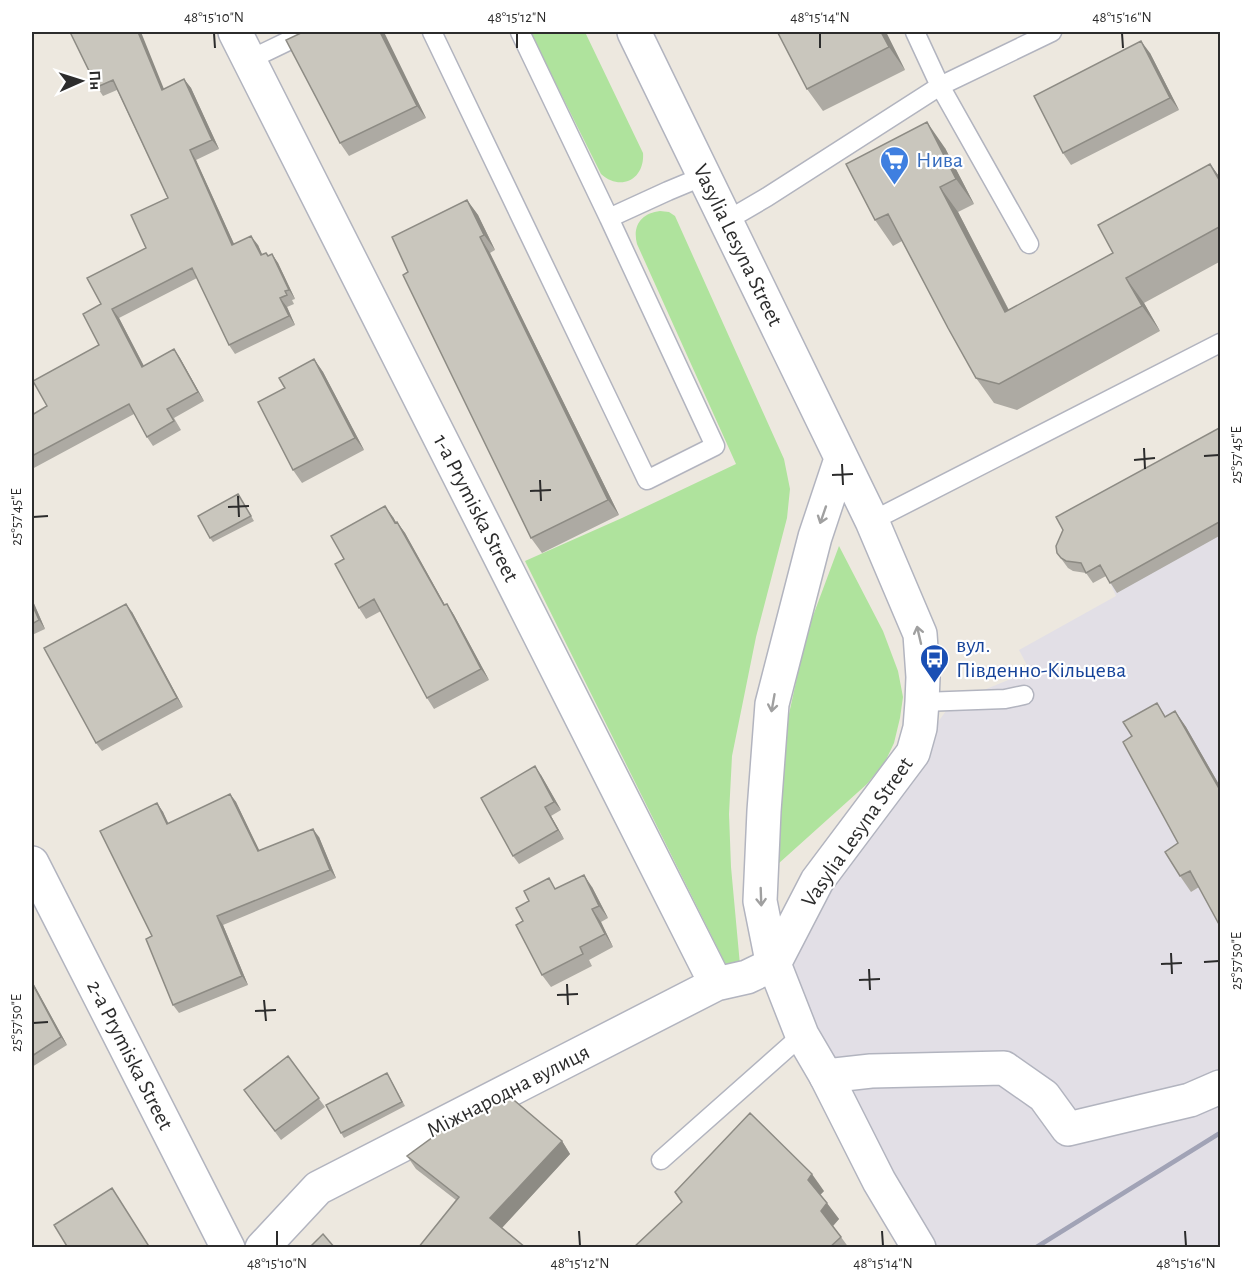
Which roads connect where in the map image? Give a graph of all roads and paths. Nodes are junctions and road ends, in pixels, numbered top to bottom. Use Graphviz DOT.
graph roads {
  1 [pos="307,32"];
  2 [pos="432,32"];
  3 [pos="520,32"];
  4 [pos="634,32"];
  5 [pos="915,32"];
  6 [pos="1052,32"];
  7 [pos="242,46"];
  8 [pos="940,86"];
  9 [pos="704,176"];
  10 [pos="609,218"];
  11 [pos="726,221"];
  12 [pos="1029,244"];
  13 [pos="1221,344"];
  14 [pos="842,459"];
  15 [pos="872,521"];
  16 [pos="1024,695"];
  17 [pos="922,702"];
  18 [pos="32,863"];
  19 [pos="774,964"];
  20 [pos="716,984"];
  21 [pos="802,1035"];
  22 [pos="826,1076"];
  23 [pos="1221,1088"];
  24 [pos="661,1160"];
  25 [pos="228,1248"];
  26 [pos="262,1248"];
  27 [pos="918,1248"];
  1 -- 7 [label="lane"];
  2 -- 10 [label="lane"];
  3 -- 10 [label="lane"];
  4 -- 9 [label="street, Vasylia Lesyna Street"];
  5 -- 8 [label="lane"];
  6 -- 8 [label="lane"];
  7 -- 20 [label="street, 1-a Prymiska Street"];
  8 -- 11 [label="lane"];
  8 -- 12 [label="lane"];
  9 -- 10 [label="lane"];
  9 -- 11 [label="street, Vasylia Lesyna Street"];
  11 -- 14 [label="street, Vasylia Lesyna Street"];
  13 -- 15 [label="lane"];
  14 -- 15 [label="street, Vasylia Lesyna Street"];
  14 -- 19 [label="street, one-way"];
  17 -- 15 [label="street, Vasylia Lesyna Street, one-way"];
  16 -- 17 [label="lane"];
  17 -- 19 [label="street, Vasylia Lesyna Street"];
  18 -- 25 [label="street, 2-a Prymiska Street"];
  19 -- 20 [label="street, Міжнародна вулиця"];
  19 -- 21 [label="street"];
  20 -- 26 [label="street, Міжнародна вулиця"];
  21 -- 22 [label="street"];
  21 -- 24 [label="lane"];
  22 -- 23 [label="street"];
  22 -- 27 [label="street"];
}
